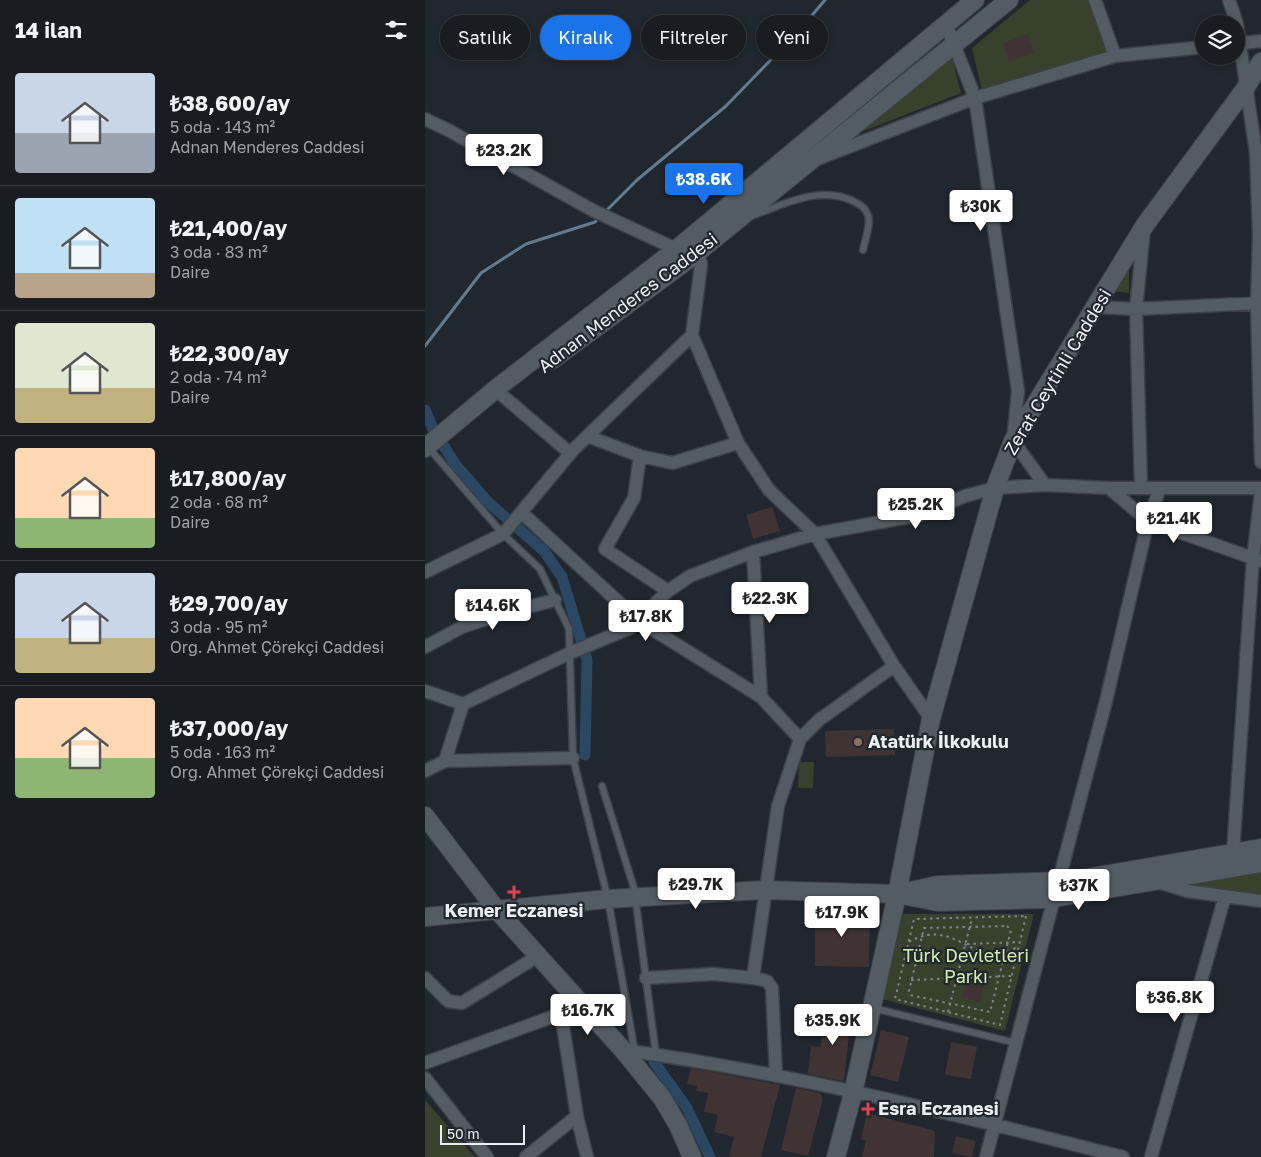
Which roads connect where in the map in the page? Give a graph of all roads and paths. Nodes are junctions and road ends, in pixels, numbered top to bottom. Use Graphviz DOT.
graph roads {
  1 [pos="975,0"];
  2 [pos="1009,0"];
  3 [pos="1095,0"];
  4 [pos="1229,0"];
  5 [pos="1234,15"];
  6 [pos="946,24"];
  7 [pos="1261,41"];
  8 [pos="1245,42"];
  9 [pos="954,45"];
  10 [pos="1195,48"];
  11 [pos="1115,56"];
  12 [pos="1261,62"];
  13 [pos="1241,65"];
  14 [pos="1245,89"];
  15 [pos="975,98"];
  16 [pos="425,119"];
  17 [pos="813,160"];
  18 [pos="743,216"];
  19 [pos="1145,225"];
  20 [pos="1260,235"];
  21 [pos="863,250"];
  22 [pos="685,252"];
  23 [pos="1259,304"];
  24 [pos="1097,307"];
  25 [pos="1136,309"];
  26 [pos="692,335"];
  27 [pos="503,396"];
  28 [pos="450,428"];
  29 [pos="587,436"];
  30 [pos="1013,441"];
  31 [pos="738,443"];
  32 [pos="426,447"];
  33 [pos="570,453"];
  34 [pos="640,456"];
  35 [pos="1261,462"];
  36 [pos="1045,485"];
  37 [pos="995,488"];
  38 [pos="1109,488"];
  39 [pos="1141,488"];
  40 [pos="1160,488"];
  41 [pos="1261,488"];
  42 [pos="1261,493"];
  43 [pos="522,513"];
  44 [pos="1148,520"];
  45 [pos="503,534"];
  46 [pos="815,534"];
  47 [pos="753,552"];
  48 [pos="1257,559"];
  49 [pos="425,572"];
  50 [pos="668,591"];
  51 [pos="555,600"];
  52 [pos="639,621"];
  53 [pos="425,647"];
  54 [pos="574,651"];
  55 [pos="894,666"];
  56 [pos="425,691"];
  57 [pos="761,697"];
  58 [pos="463,704"];
  59 [pos="931,719"];
  60 [pos="799,739"];
  61 [pos="573,758"];
  62 [pos="445,761"];
  63 [pos="425,771"];
  64 [pos="602,786"];
  65 [pos="425,816"];
  66 [pos="432,834"];
  67 [pos="1261,840"];
  68 [pos="1261,848"];
  69 [pos="1233,854"];
  70 [pos="1261,863"];
  71 [pos="1156,874"];
  72 [pos="764,890"];
  73 [pos="1057,890"];
  74 [pos="897,894"];
  75 [pos="1225,896"];
  76 [pos="636,897"];
  77 [pos="608,899"];
  78 [pos="1261,901"];
  79 [pos="496,909"];
  80 [pos="974,910"];
  81 [pos="425,917"];
  82 [pos="970,926"];
  83 [pos="921,936"];
  84 [pos="1019,942"];
  85 [pos="908,943"];
  86 [pos="1008,943"];
  87 [pos="966,944"];
  88 [pos="1019,946"];
  89 [pos="1006,953"];
  90 [pos="538,956"];
  91 [pos="1000,976"];
  92 [pos="1011,976"];
  93 [pos="425,978"];
  94 [pos="646,978"];
  95 [pos="753,978"];
  96 [pos="957,978"];
  97 [pos="911,980"];
  98 [pos="950,1005"];
  99 [pos="581,1006"];
  100 [pos="872,1008"];
  101 [pos="948,1012"];
  102 [pos="561,1013"];
  103 [pos="1017,1043"];
  104 [pos="657,1055"];
  105 [pos="632,1057"];
  106 [pos="425,1063"];
  107 [pos="777,1076"];
  108 [pos="425,1078"];
  109 [pos="853,1093"];
  110 [pos="577,1116"];
  111 [pos="995,1124"];
  112 [pos="487,1157"];
  113 [pos="526,1157"];
  114 [pos="587,1157"];
  115 [pos="692,1157"];
  116 [pos="836,1157"];
  117 [pos="986,1157"];
  118 [pos="1123,1157"];
  119 [pos="1151,1157"];
  1 -- 6 [label="main road, Adnan Menderes Caddesi"];
  2 -- 9 [label="main road, Adnan Menderes Caddesi"];
  3 -- 11 [label="street"];
  4 -- 5 [label="street"];
  6 -- 9 [label="street"];
  6 -- 22 [label="main road, Adnan Menderes Caddesi"];
  7 -- 8 [label="street"];
  9 -- 15 [label="street"];
  9 -- 17 [label="main road, Adnan Menderes Caddesi"];
  10 -- 11 [label="street"];
  11 -- 15 [label="street"];
  12 -- 14 [label="main road, Zerat Ceytinli Caddesi"];
  13 -- 14 [label="street"];
  14 -- 19 [label="main road, Zerat Ceytinli Caddesi"];
  14 -- 20 [label="street"];
  15 -- 17 [label="street"];
  15 -- 30 [label="street"];
  16 -- 22 [label="street"];
  17 -- 18 [label="main road, Adnan Menderes Caddesi"];
  18 -- 21 [label="lane"];
  18 -- 22 [label="main road, Adnan Menderes Caddesi"];
  19 -- 24 [label="main road, Zerat Ceytinli Caddesi"];
  19 -- 25 [label="street"];
  20 -- 23 [label="street"];
  22 -- 26 [label="street"];
  22 -- 27 [label="main road, Adnan Menderes Caddesi"];
  22 -- 28 [label="main road, Adnan Menderes Caddesi"];
  23 -- 25 [label="street"];
  23 -- 35 [label="street"];
  24 -- 25 [label="street"];
  24 -- 30 [label="main road, Zerat Ceytinli Caddesi"];
  25 -- 39 [label="street"];
  26 -- 29 [label="street"];
  26 -- 31 [label="street"];
  27 -- 28 [label="main road, Adnan Menderes Caddesi"];
  27 -- 33 [label="street"];
  28 -- 32 [label="main road, Adnan Menderes Caddesi"];
  29 -- 33 [label="street"];
  29 -- 34 [label="street"];
  30 -- 36 [label="street"];
  30 -- 37 [label="main road, Zerat Ceytinli Caddesi"];
  31 -- 34 [label="street"];
  31 -- 46 [label="street"];
  32 -- 45 [label="lane"];
  33 -- 43 [label="street"];
  34 -- 50 [label="street"];
  36 -- 37 [label="street"];
  36 -- 38 [label="street"];
  37 -- 46 [label="street"];
  37 -- 59 [label="main road, Zerat Ceytinli Caddesi"];
  38 -- 39 [label="street"];
  38 -- 44 [label="street"];
  39 -- 40 [label="street"];
  40 -- 41 [label="street"];
  40 -- 44 [label="street"];
  42 -- 48 [label="street"];
  43 -- 45 [label="street"];
  43 -- 52 [label="street"];
  44 -- 48 [label="street"];
  44 -- 73 [label="street"];
  45 -- 49 [label="street"];
  45 -- 51 [label="lane"];
  46 -- 47 [label="street"];
  46 -- 55 [label="street"];
  47 -- 50 [label="street"];
  47 -- 57 [label="street"];
  48 -- 69 [label="street"];
  50 -- 52 [label="street"];
  51 -- 53 [label="street"];
  51 -- 54 [label="lane"];
  52 -- 54 [label="street"];
  52 -- 57 [label="street"];
  54 -- 58 [label="street"];
  54 -- 61 [label="lane"];
  55 -- 59 [label="street"];
  55 -- 60 [label="street"];
  56 -- 58 [label="street"];
  57 -- 60 [label="street"];
  58 -- 62 [label="street"];
  59 -- 74 [label="main road, Zerat Ceytinli Caddesi"];
  60 -- 72 [label="street"];
  61 -- 62 [label="street"];
  61 -- 77 [label="lane"];
  62 -- 63 [label="street"];
  64 -- 76 [label="lane"];
  65 -- 66 [label="main road"];
  66 -- 79 [label="main road"];
  67 -- 69 [label="street"];
  68 -- 69 [label="main road"];
  69 -- 71 [label="main road"];
  70 -- 71 [label="main road"];
  71 -- 73 [label="main road"];
  71 -- 75 [label="street"];
  72 -- 74 [label="main road"];
  72 -- 76 [label="main road"];
  72 -- 95 [label="street"];
  73 -- 74 [label="main road"];
  73 -- 80 [label="main road"];
  73 -- 103 [label="street"];
  74 -- 80 [label="main road"];
  74 -- 100 [label="main road, Zerat Ceytinli Caddesi"];
  75 -- 78 [label="street"];
  75 -- 119 [label="street"];
  76 -- 77 [label="main road"];
  76 -- 94 [label="lane"];
  77 -- 79 [label="main road"];
  77 -- 105 [label="lane"];
  79 -- 81 [label="main road"];
  79 -- 90 [label="main road"];
  80 -- 82 [label="path"];
  80 -- 84 [label="path"];
  80 -- 85 [label="path"];
  82 -- 83 [label="path"];
  82 -- 86 [label="path"];
  82 -- 87 [label="path"];
  83 -- 85 [label="path"];
  83 -- 87 [label="path"];
  83 -- 97 [label="path"];
  84 -- 86 [label="path"];
  84 -- 88 [label="path"];
  85 -- 101 [label="path"];
  86 -- 87 [label="path"];
  86 -- 89 [label="path"];
  87 -- 89 [label="path"];
  87 -- 96 [label="path"];
  88 -- 89 [label="path"];
  88 -- 92 [label="path"];
  89 -- 91 [label="path"];
  90 -- 93 [label="street"];
  90 -- 99 [label="main road"];
  91 -- 92 [label="path"];
  91 -- 96 [label="path"];
  91 -- 98 [label="path"];
  92 -- 101 [label="path"];
  94 -- 95 [label="street"];
  94 -- 104 [label="lane"];
  95 -- 107 [label="street"];
  96 -- 97 [label="path"];
  96 -- 98 [label="path"];
  97 -- 98 [label="path"];
  98 -- 101 [label="path"];
  99 -- 102 [label="street"];
  99 -- 105 [label="main road"];
  100 -- 103 [label="lane"];
  100 -- 109 [label="main road, Zerat Ceytinli Caddesi"];
  102 -- 106 [label="street"];
  102 -- 110 [label="street"];
  103 -- 111 [label="street"];
  104 -- 105 [label="street"];
  104 -- 107 [label="street"];
  105 -- 115 [label="main road"];
  107 -- 109 [label="street"];
  108 -- 112 [label="street"];
  109 -- 111 [label="street"];
  109 -- 116 [label="main road, Zerat Ceytinli Caddesi"];
  110 -- 113 [label="street"];
  110 -- 114 [label="street"];
  111 -- 117 [label="street"];
  111 -- 118 [label="street"];
}
